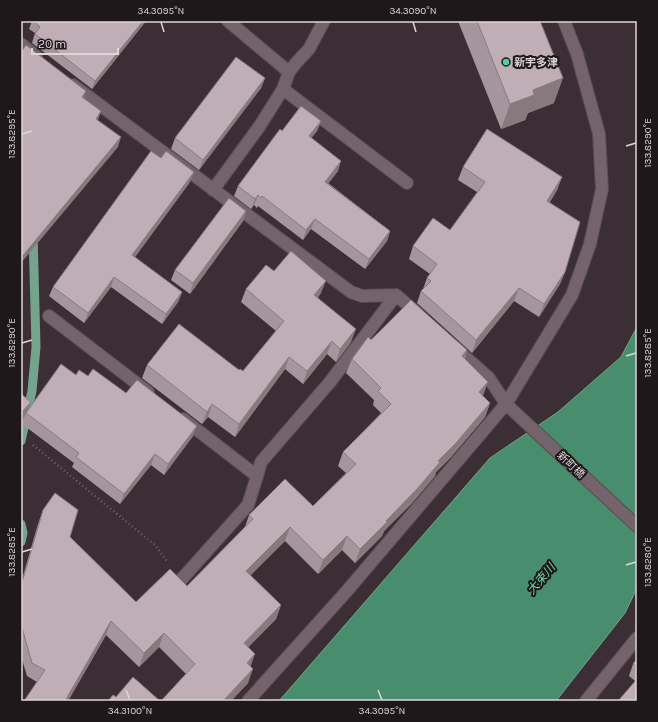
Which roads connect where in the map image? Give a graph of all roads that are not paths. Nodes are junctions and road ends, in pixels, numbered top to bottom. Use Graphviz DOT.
graph roads {
  1 [pos="228,21"];
  2 [pos="324,21"];
  3 [pos="564,21"];
  4 [pos="21,44"];
  5 [pos="44,63"];
  6 [pos="289,72"];
  7 [pos="62,76"];
  8 [pos="283,89"];
  9 [pos="407,183"];
  10 [pos="213,190"];
  11 [pos="396,295"];
  12 [pos="49,316"];
  13 [pos="425,321"];
  14 [pos="448,342"];
  15 [pos="156,398"];
  16 [pos="506,404"];
  17 [pos="175,413"];
  18 [pos="257,476"];
  19 [pos="637,526"];
  20 [pos="180,581"];
  21 [pos="637,638"];
  22 [pos="248,701"];
  23 [pos="586,701"];
  1 -- 6 [label="street"];
  2 -- 6 [label="street"];
  3 -- 16 [label="street"];
  4 -- 5 [label="street"];
  6 -- 8 [label="street"];
  7 -- 10 [label="street"];
  8 -- 9 [label="street"];
  8 -- 10 [label="street"];
  10 -- 11 [label="street"];
  11 -- 13 [label="street"];
  11 -- 18 [label="street"];
  12 -- 15 [label="street"];
  14 -- 16 [label="street, 新町橋"];
  16 -- 19 [label="street, 新町橋"];
  16 -- 22 [label="street"];
  17 -- 18 [label="street"];
  18 -- 20 [label="street"];
  21 -- 23 [label="street"];
}
